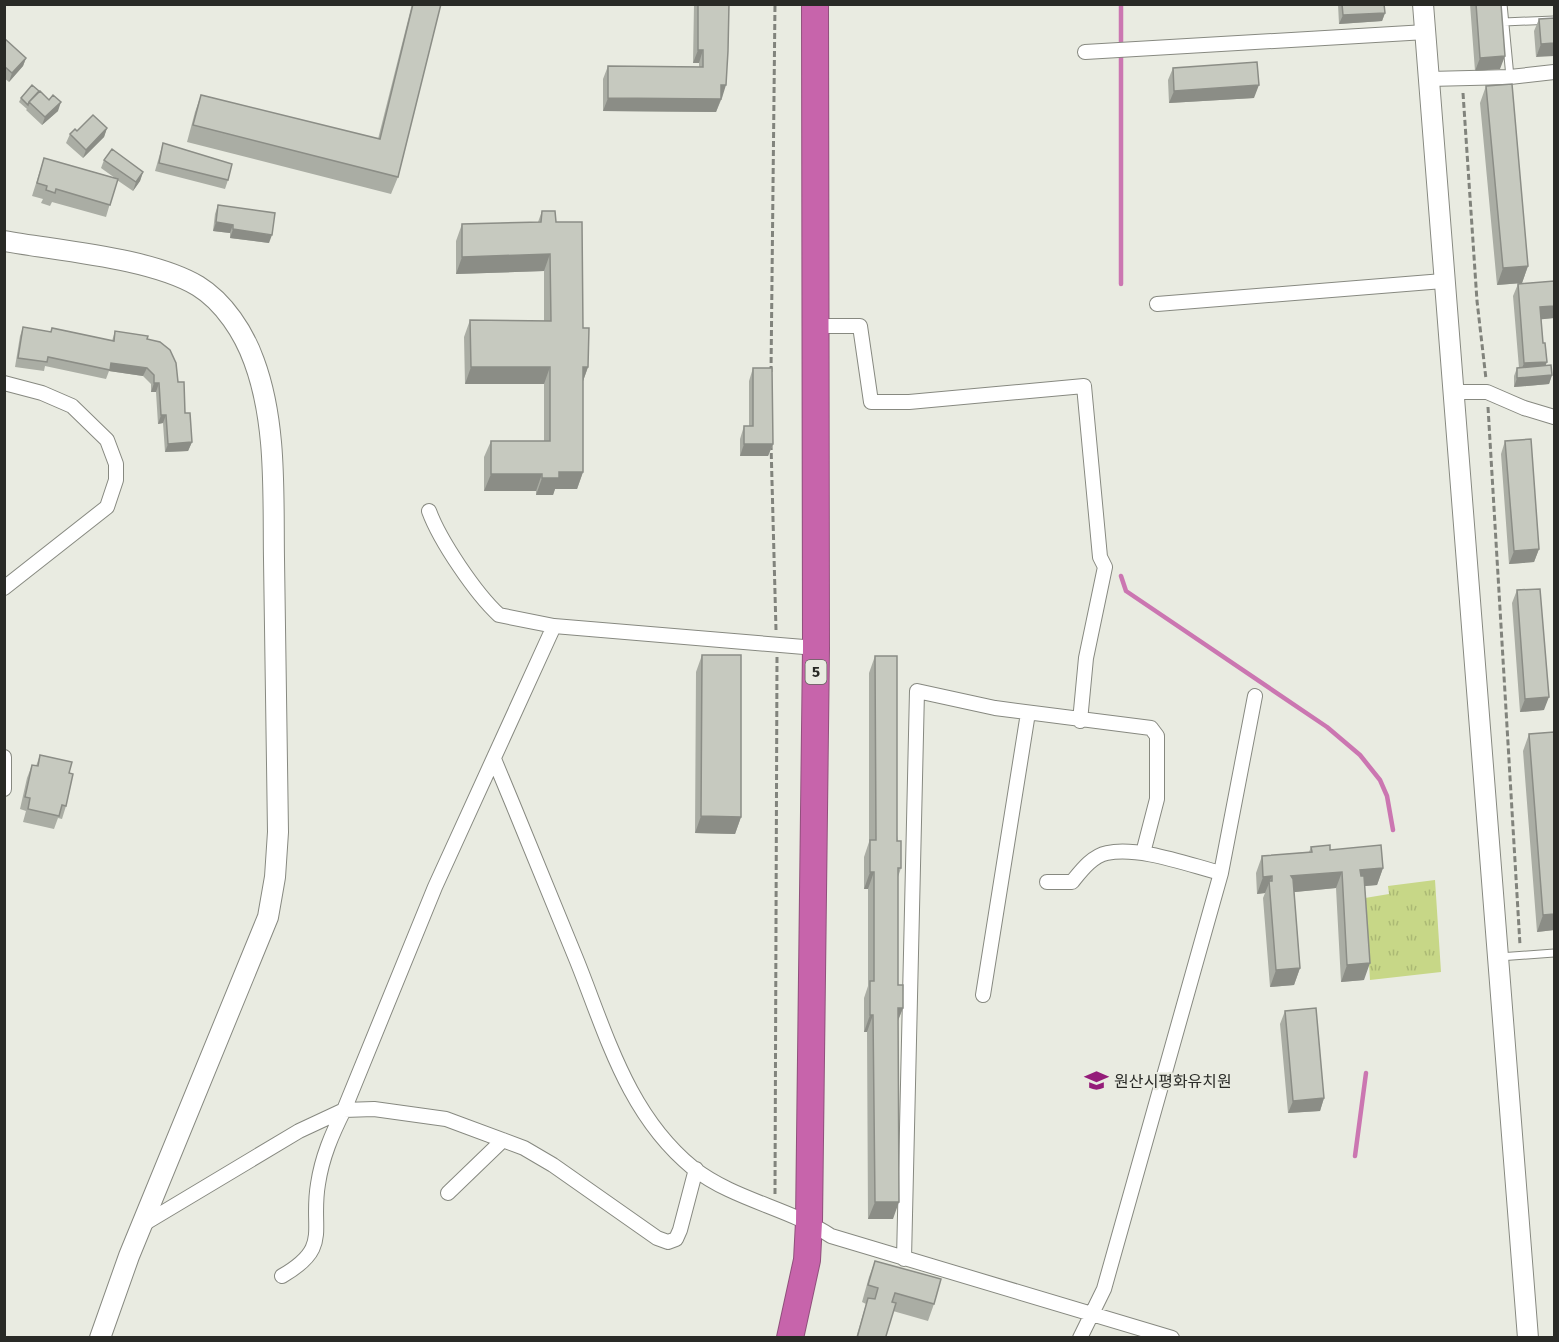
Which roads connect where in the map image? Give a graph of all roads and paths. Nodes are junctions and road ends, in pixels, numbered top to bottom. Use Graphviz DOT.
graph roads {
  1 [pos="775,4"];
  2 [pos="815,4"];
  3 [pos="1423,4"];
  4 [pos="1503,4"];
  5 [pos="1554,20"];
  6 [pos="1504,22"];
  7 [pos="1426,32"];
  8 [pos="1085,52"];
  9 [pos="1554,72"];
  10 [pos="1510,77"];
  11 [pos="1462,79"];
  12 [pos="1429,80"];
  13 [pos="4,241"];
  14 [pos="1443,282"];
  15 [pos="1157,304"];
  16 [pos="815,326"];
  17 [pos="771,378"];
  18 [pos="4,383"];
  19 [pos="1454,392"];
  20 [pos="1487,392"];
  21 [pos="1554,417"];
  22 [pos="771,436"];
  23 [pos="429,511"];
  24 [pos="4,588"];
  25 [pos="554,627"];
  26 [pos="777,638"];
  27 [pos="816,648"];
  28 [pos="777,650"];
  29 [pos="1255,696"];
  30 [pos="1028,713"];
  31 [pos="1080,721"];
  32 [pos="4,757"];
  33 [pos="494,759"];
  34 [pos="4,789"];
  35 [pos="1143,853"];
  36 [pos="1221,873"];
  37 [pos="1047,882"];
  38 [pos="1554,953"];
  39 [pos="1521,956"];
  40 [pos="1497,958"];
  41 [pos="982,995"];
  42 [pos="344,1110"];
  43 [pos="503,1140"];
  44 [pos="696,1169"];
  45 [pos="448,1193"];
  46 [pos="775,1212"];
  47 [pos="809,1222"];
  48 [pos="142,1225"];
  49 [pos="904,1259"];
  50 [pos="282,1276"];
  51 [pos="1091,1314"];
  52 [pos="99,1338"];
  53 [pos="790,1338"];
  54 [pos="1080,1338"];
  55 [pos="1172,1338"];
  56 [pos="1528,1338"];
  1 -- 17 [label="path"];
  2 -- 16 [label="highway, 5"];
  3 -- 7 [label="main road"];
  4 -- 6 [label="lane"];
  5 -- 6 [label="lane"];
  6 -- 10 [label="lane"];
  7 -- 8 [label="street"];
  7 -- 12 [label="main road"];
  9 -- 10 [label="street"];
  10 -- 11 [label="street"];
  11 -- 12 [label="street"];
  11 -- 20 [label="path"];
  12 -- 14 [label="main road"];
  13 -- 48 [label="main road"];
  14 -- 15 [label="street"];
  14 -- 19 [label="main road"];
  16 -- 27 [label="highway, 5"];
  16 -- 31 [label="street"];
  18 -- 24 [label="street"];
  19 -- 20 [label="street"];
  19 -- 40 [label="main road"];
  20 -- 21 [label="street"];
  20 -- 39 [label="path"];
  22 -- 26 [label="path"];
  23 -- 25 [label="street"];
  25 -- 27 [label="street"];
  25 -- 33 [label="street"];
  27 -- 47 [label="highway, 5"];
  28 -- 46 [label="path"];
  29 -- 36 [label="street"];
  30 -- 31 [label="street"];
  30 -- 41 [label="street"];
  30 -- 49 [label="street"];
  31 -- 35 [label="street"];
  32 -- 34 [label="street"];
  33 -- 42 [label="street"];
  33 -- 44 [label="street"];
  35 -- 36 [label="street"];
  35 -- 37 [label="street"];
  36 -- 51 [label="street"];
  38 -- 39 [label="lane"];
  39 -- 40 [label="lane"];
  40 -- 56 [label="main road"];
  42 -- 43 [label="street"];
  42 -- 48 [label="street"];
  42 -- 50 [label="street"];
  43 -- 44 [label="street"];
  43 -- 45 [label="street"];
  44 -- 46 [label="street"];
  46 -- 47 [label="street"];
  47 -- 49 [label="street"];
  47 -- 53 [label="highway, 5"];
  48 -- 52 [label="main road"];
  49 -- 51 [label="street"];
  51 -- 54 [label="street"];
  51 -- 55 [label="street"];
}
